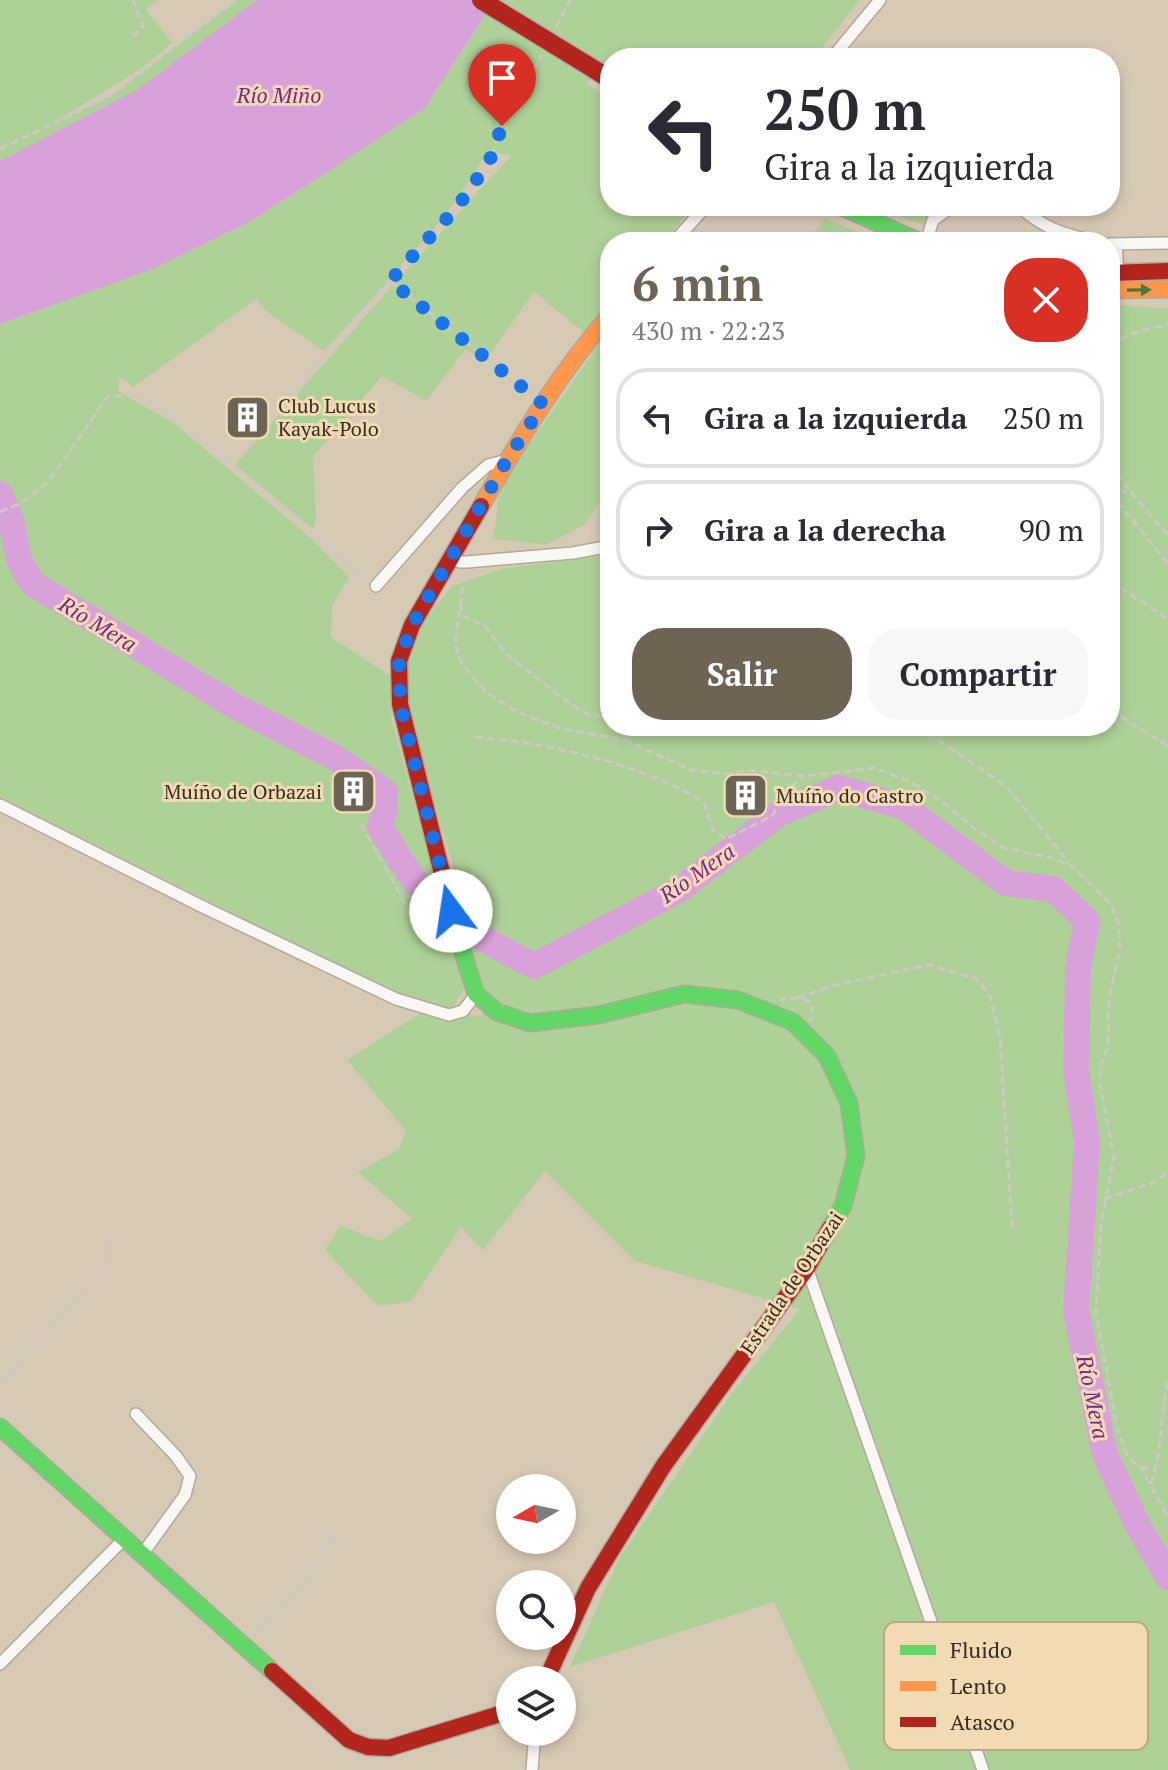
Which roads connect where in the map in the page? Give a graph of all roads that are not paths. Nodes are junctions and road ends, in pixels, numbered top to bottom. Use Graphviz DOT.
graph roads {
  1 [pos="481,0"];
  2 [pos="880,0"];
  3 [pos="840,48"];
  4 [pos="600,73"];
  5 [pos="697,216"];
  6 [pos="863,216"];
  7 [pos="939,216"];
  8 [pos="1029,216"];
  9 [pos="683,232"];
  10 [pos="900,232"];
  11 [pos="928,232"];
  12 [pos="1056,232"];
  13 [pos="1168,243"];
  14 [pos="1120,245"];
  15 [pos="1168,271"];
  16 [pos="1120,278"];
  17 [pos="1120,280"];
  18 [pos="1168,289"];
  19 [pos="600,326"];
  20 [pos="507,460"];
  21 [pos="600,548"];
  22 [pos="460,559"];
  23 [pos="376,586"];
  24 [pos="0,805"];
  25 [pos="476,994"];
  26 [pos="807,1268"];
  27 [pos="136,1414"];
  28 [pos="0,1427"];
  29 [pos="123,1540"];
  30 [pos="141,1556"];
  31 [pos="931,1622"];
  32 [pos="0,1664"];
  33 [pos="552,1666"];
  34 [pos="496,1715"];
  35 [pos="534,1746"];
  36 [pos="976,1750"];
  37 [pos="532,1770"];
  38 [pos="983,1770"];
  1 -- 4 [label="main road, bridge"];
  2 -- 3 [label="street"];
  5 -- 9 [label="street"];
  6 -- 10 [label="main road"];
  7 -- 11 [label="street"];
  8 -- 12 [label="street"];
  13 -- 14 [label="street"];
  15 -- 16 [label="main road"];
  17 -- 18 [label="main road, one-way"];
  19 -- 20 [label="main road"];
  20 -- 22 [label="main road"];
  20 -- 23 [label="street"];
  21 -- 22 [label="street"];
  22 -- 25 [label="main road"];
  24 -- 25 [label="street"];
  25 -- 26 [label="main road, Estrada de Orbazai"];
  26 -- 31 [label="street"];
  26 -- 33 [label="main road, Estrada de Orbazai"];
  27 -- 30 [label="street"];
  28 -- 29 [label="main road"];
  29 -- 30 [label="main road"];
  29 -- 32 [label="street"];
  30 -- 34 [label="main road"];
  35 -- 37 [label="street"];
  36 -- 38 [label="street"];
}
